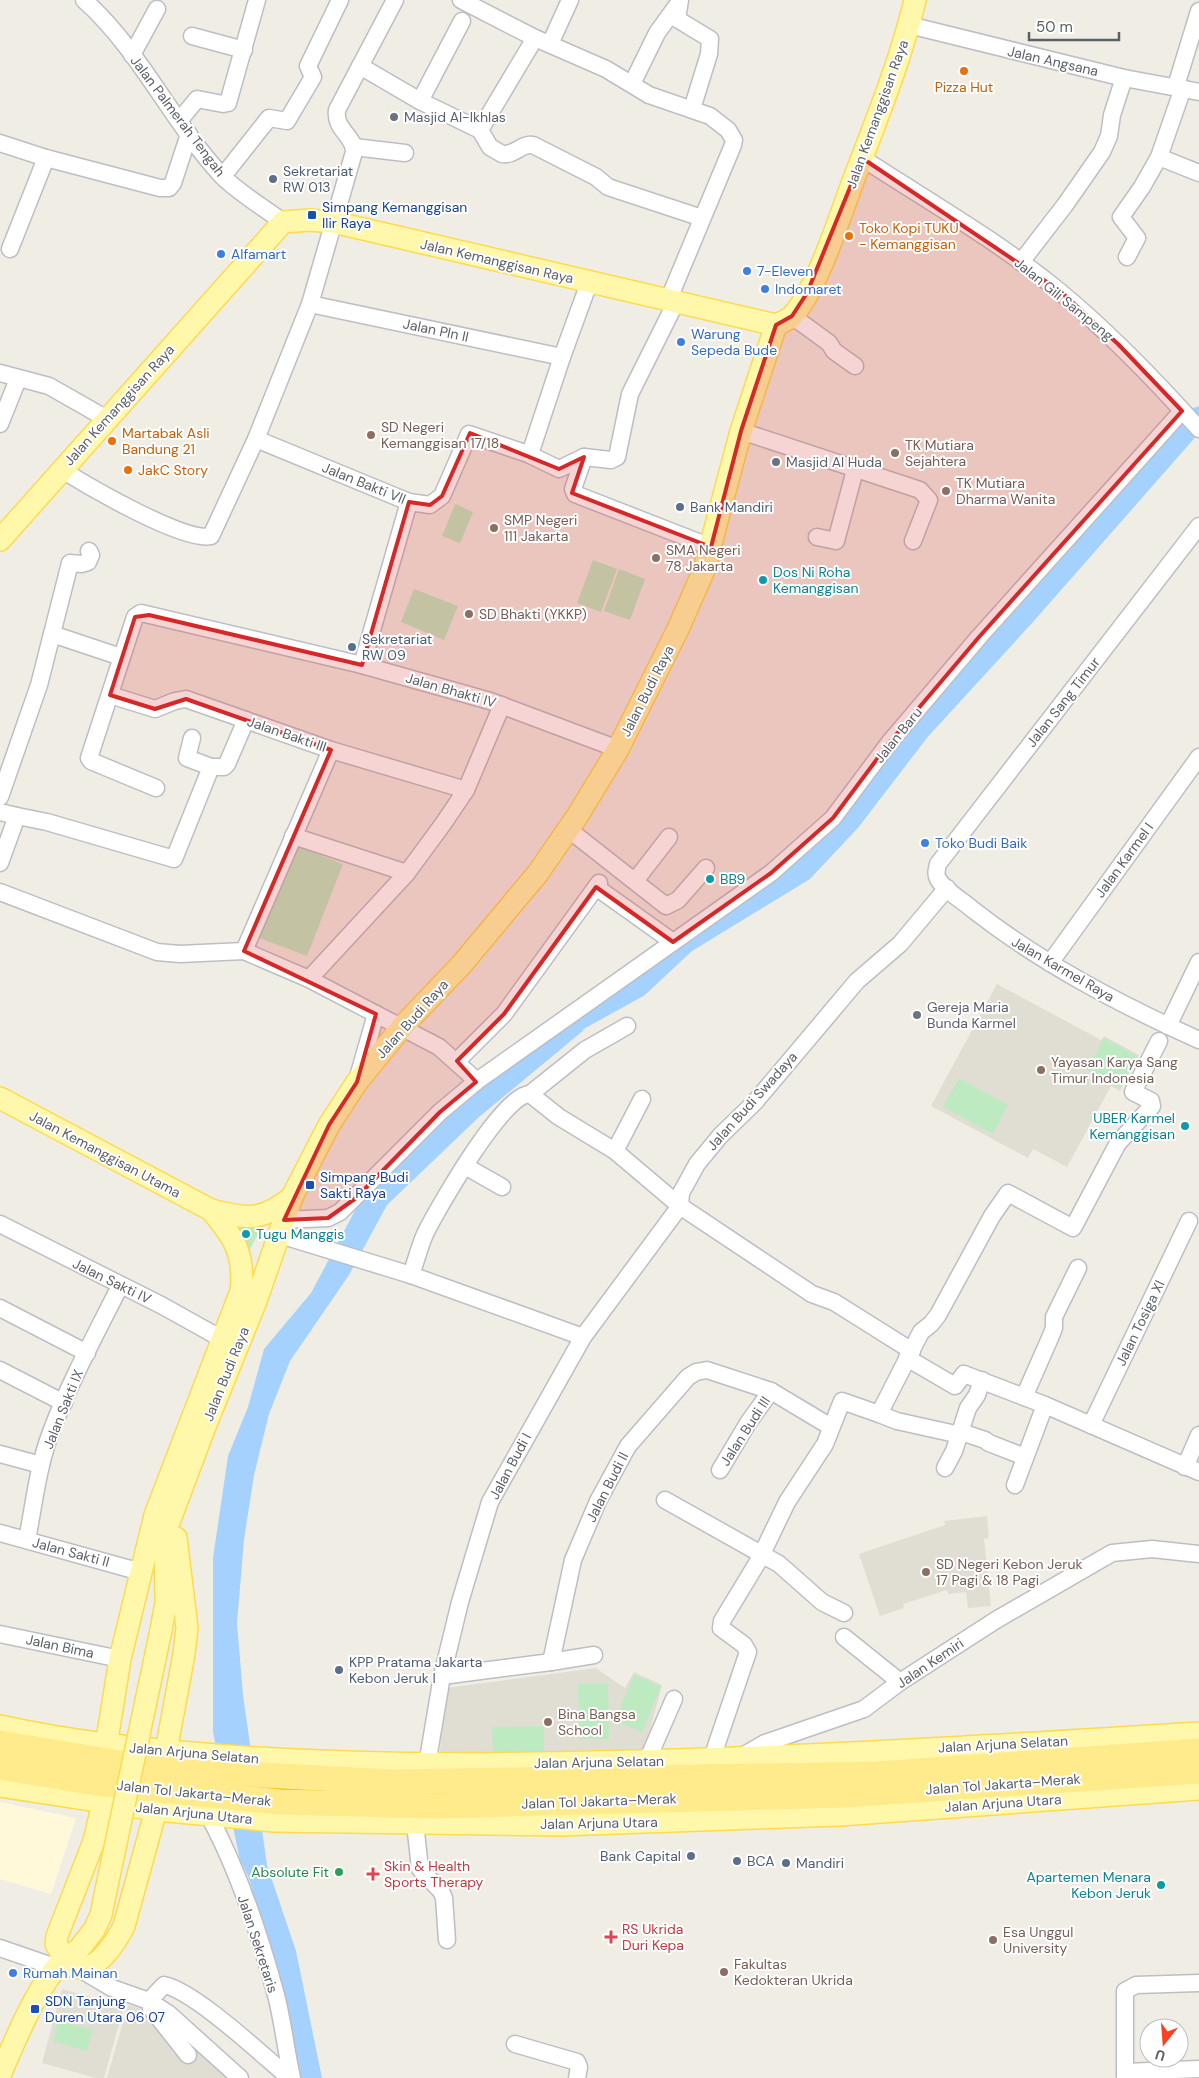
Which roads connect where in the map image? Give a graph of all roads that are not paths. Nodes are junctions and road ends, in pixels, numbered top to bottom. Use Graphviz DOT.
graph roads {
  1 [pos="84,0"];
  2 [pos="340,0"];
  3 [pos="396,0"];
  4 [pos="461,0"];
  5 [pos="570,0"];
  6 [pos="915,0"];
  7 [pos="253,1"];
  8 [pos="679,2"];
  9 [pos="100,6"];
  10 [pos="157,8"];
  11 [pos="1199,11"];
  12 [pos="462,21"];
  13 [pos="908,25"];
  14 [pos="1196,35"];
  15 [pos="192,36"];
  16 [pos="542,41"];
  17 [pos="244,50"];
  18 [pos="132,55"];
  19 [pos="360,66"];
  20 [pos="1124,78"];
  21 [pos="632,84"];
  22 [pos="1180,87"];
  23 [pos="1199,92"];
  24 [pos="420,101"];
  25 [pos="692,108"];
  26 [pos="179,121"];
  27 [pos="480,130"];
  28 [pos="189,134"];
  29 [pos="0,143"];
  30 [pos="354,147"];
  31 [pos="405,153"];
  32 [pos="1159,157"];
  33 [pos="46,158"];
  34 [pos="862,158"];
  35 [pos="1199,173"];
  36 [pos="223,176"];
  37 [pos="702,218"];
  38 [pos="282,222"];
  39 [pos="333,222"];
  40 [pos="10,249"];
  41 [pos="1127,257"];
  42 [pos="1021,262"];
  43 [pos="587,288"];
  44 [pos="672,301"];
  45 [pos="310,304"];
  46 [pos="784,321"];
  47 [pos="562,357"];
  48 [pos="856,366"];
  49 [pos="0,372"];
  50 [pos="18,379"];
  51 [pos="1184,413"];
  52 [pos="107,420"];
  53 [pos="0,424"];
  54 [pos="1199,430"];
  55 [pos="741,432"];
  56 [pos="256,439"];
  57 [pos="528,454"];
  58 [pos="584,457"];
  59 [pos="62,470"];
  60 [pos="855,470"];
  61 [pos="409,502"];
  62 [pos="1199,526"];
  63 [pos="4,530"];
  64 [pos="817,537"];
  65 [pos="913,541"];
  66 [pos="711,547"];
  67 [pos="89,551"];
  68 [pos="52,634"];
  69 [pos="121,657"];
  70 [pos="362,665"];
  71 [pos="110,695"];
  72 [pos="502,705"];
  73 [pos="246,720"];
  74 [pos="192,738"];
  75 [pos="618,749"];
  76 [pos="331,750"];
  77 [pos="1199,757"];
  78 [pos="210,767"];
  79 [pos="1192,780"];
  80 [pos="156,788"];
  81 [pos="466,790"];
  82 [pos="0,797"];
  83 [pos="0,812"];
  84 [pos="17,816"];
  85 [pos="568,829"];
  86 [pos="293,836"];
  87 [pos="669,837"];
  88 [pos="0,863"];
  89 [pos="706,868"];
  90 [pos="406,873"];
  91 [pos="635,881"];
  92 [pos="943,884"];
  93 [pos="0,892"];
  94 [pos="673,942"];
  95 [pos="244,951"];
  96 [pos="1199,962"];
  97 [pos="1050,963"];
  98 [pos="309,979"];
  99 [pos="376,1014"];
  100 [pos="627,1026"];
  101 [pos="1168,1026"];
  102 [pos="402,1028"];
  103 [pos="1199,1040"];
  104 [pos="1158,1041"];
  105 [pos="457,1061"];
  106 [pos="477,1081"];
  107 [pos="357,1082"];
  108 [pos="530,1094"];
  109 [pos="0,1098"];
  110 [pos="642,1099"];
  111 [pos="615,1151"];
  112 [pos="465,1166"];
  113 [pos="502,1187"];
  114 [pos="292,1197"];
  115 [pos="680,1206"];
  116 [pos="211,1210"];
  117 [pos="1190,1221"];
  118 [pos="0,1224"];
  119 [pos="282,1228"];
  120 [pos="1078,1268"];
  121 [pos="243,1274"];
  122 [pos="411,1275"];
  123 [pos="120,1286"];
  124 [pos="0,1308"];
  125 [pos="582,1336"];
  126 [pos="222,1340"];
  127 [pos="87,1353"];
  128 [pos="909,1354"];
  129 [pos="0,1370"];
  130 [pos="982,1380"];
  131 [pos="771,1391"];
  132 [pos="1024,1397"];
  133 [pos="64,1403"];
  134 [pos="1045,1405"];
  135 [pos="880,1414"];
  136 [pos="1092,1425"];
  137 [pos="831,1427"];
  138 [pos="960,1434"];
  139 [pos="1199,1435"];
  140 [pos="0,1454"];
  141 [pos="1025,1457"];
  142 [pos="41,1465"];
  143 [pos="945,1468"];
  144 [pos="720,1470"];
  145 [pos="1192,1470"];
  146 [pos="1015,1485"];
  147 [pos="664,1500"];
  148 [pos="164,1514"];
  149 [pos="0,1533"];
  150 [pos="28,1540"];
  151 [pos="1199,1554"];
  152 [pos="762,1555"];
  153 [pos="141,1572"];
  154 [pos="844,1613"];
  155 [pos="0,1634"];
  156 [pos="844,1637"];
  157 [pos="594,1655"];
  158 [pos="120,1659"];
  159 [pos="551,1662"];
  160 [pos="442,1676"];
  161 [pos="900,1682"];
  162 [pos="674,1700"];
  163 [pos="0,1726"];
  164 [pos="1199,1732"];
  165 [pos="0,1743"];
  166 [pos="106,1746"];
  167 [pos="166,1751"];
  168 [pos="1199,1751"];
  169 [pos="740,1757"];
  170 [pos="712,1758"];
  171 [pos="647,1761"];
  172 [pos="427,1765"];
  173 [pos="0,1767"];
  174 [pos="262,1767"];
  175 [pos="1199,1771"];
  176 [pos="0,1786"];
  177 [pos="1199,1789"];
  178 [pos="210,1791"];
  179 [pos="103,1803"];
  180 [pos="156,1810"];
  181 [pos="277,1811"];
  182 [pos="415,1823"];
  183 [pos="447,1940"];
  184 [pos="0,1948"];
  185 [pos="68,1962"];
  186 [pos="1199,1983"];
  187 [pos="149,2001"];
  188 [pos="515,2044"];
  189 [pos="188,2055"];
  190 [pos="1199,2069"];
  191 [pos="0,2075"];
  192 [pos="1125,2075"];
  193 [pos="292,2076"];
  194 [pos="240,2078"];
  195 [pos="578,2078"];
  1 -- 9 [label="street, Jalan Palmerah Tengah"];
  2 -- 36 [label="street"];
  3 -- 19 [label="street"];
  4 -- 16 [label="street"];
  5 -- 16 [label="street"];
  6 -- 13 [label="main road, Jalan Kemanggisan Raya"];
  7 -- 17 [label="street"];
  8 -- 21 [label="street"];
  8 -- 25 [label="street"];
  9 -- 18 [label="street, Jalan Palmerah Tengah"];
  10 -- 18 [label="street"];
  11 -- 14 [label="street"];
  12 -- 24 [label="street"];
  13 -- 20 [label="street, Jalan Angsana"];
  13 -- 34 [label="main road, Jalan Kemanggisan Raya"];
  14 -- 22 [label="street"];
  15 -- 17 [label="street"];
  16 -- 21 [label="street"];
  16 -- 27 [label="street"];
  17 -- 26 [label="street"];
  18 -- 26 [label="street, Jalan Palmerah Tengah"];
  19 -- 24 [label="street"];
  19 -- 30 [label="street"];
  20 -- 22 [label="street, Jalan Angsana"];
  20 -- 42 [label="street"];
  21 -- 25 [label="street"];
  22 -- 23 [label="street, Jalan Angsana"];
  22 -- 32 [label="street"];
  24 -- 27 [label="street"];
  25 -- 37 [label="street"];
  26 -- 28 [label="street, Jalan Palmerah Tengah"];
  27 -- 37 [label="street"];
  28 -- 33 [label="street"];
  28 -- 36 [label="street, Jalan Palmerah Tengah"];
  29 -- 33 [label="street"];
  30 -- 31 [label="street"];
  30 -- 39 [label="street"];
  32 -- 35 [label="street"];
  32 -- 41 [label="street"];
  33 -- 40 [label="street"];
  34 -- 42 [label="street, Jalan Gili Sampeng"];
  34 -- 46 [label="main road, Jalan Kemanggisan Raya"];
  36 -- 38 [label="street, Jalan Palmerah Tengah"];
  37 -- 44 [label="street"];
  38 -- 39 [label="main road, Jalan Kemanggisan Raya"];
  38 -- 52 [label="main road, Jalan Kemanggisan Raya"];
  39 -- 43 [label="main road, Jalan Kemanggisan Raya"];
  39 -- 45 [label="street"];
  42 -- 51 [label="street, Jalan Gili Sampeng"];
  43 -- 44 [label="main road, Jalan Kemanggisan Raya"];
  43 -- 47 [label="street"];
  44 -- 46 [label="main road, Jalan Kemanggisan Raya"];
  44 -- 58 [label="street"];
  45 -- 47 [label="street, Jalan Pln II"];
  45 -- 56 [label="street"];
  46 -- 48 [label="street"];
  46 -- 55 [label="main road, Jalan Budi Raya"];
  47 -- 57 [label="street"];
  49 -- 50 [label="street"];
  50 -- 52 [label="street"];
  50 -- 53 [label="street"];
  51 -- 54 [label="street, Jalan Gili Sampeng"];
  51 -- 94 [label="street, Jalan Baru"];
  52 -- 59 [label="main road, Jalan Kemanggisan Raya"];
  55 -- 60 [label="street"];
  55 -- 66 [label="main road, Jalan Budi Raya"];
  56 -- 59 [label="street"];
  56 -- 61 [label="street, Jalan Bakti VII"];
  57 -- 58 [label="street"];
  57 -- 61 [label="street, Jalan Bakti VII"];
  58 -- 66 [label="street"];
  59 -- 63 [label="main road, Jalan Kemanggisan Raya"];
  60 -- 64 [label="street"];
  60 -- 65 [label="street"];
  61 -- 70 [label="street"];
  62 -- 92 [label="street, Jalan Sang Timur"];
  66 -- 75 [label="main road, Jalan Budi Raya"];
  67 -- 68 [label="street"];
  68 -- 69 [label="street"];
  68 -- 82 [label="street"];
  69 -- 70 [label="street, Jalan Bhakti IV"];
  69 -- 71 [label="street"];
  70 -- 72 [label="street, Jalan Bhakti IV"];
  71 -- 73 [label="street, Jalan Bakti III"];
  71 -- 80 [label="street"];
  72 -- 75 [label="street, Jalan Bhakti IV"];
  72 -- 81 [label="street"];
  73 -- 76 [label="street, Jalan Bakti III"];
  73 -- 78 [label="street"];
  74 -- 78 [label="street"];
  75 -- 85 [label="main road, Jalan Budi Raya"];
  76 -- 81 [label="street, Jalan Bakti III"];
  76 -- 86 [label="street"];
  77 -- 79 [label="street, Jalan Karmel I"];
  78 -- 84 [label="street"];
  79 -- 97 [label="street, Jalan Karmel I"];
  81 -- 90 [label="street"];
  83 -- 84 [label="street"];
  84 -- 88 [label="street"];
  85 -- 91 [label="street"];
  85 -- 102 [label="main road, Jalan Budi Raya"];
  86 -- 90 [label="street"];
  86 -- 95 [label="street"];
  87 -- 91 [label="street"];
  89 -- 91 [label="street"];
  90 -- 98 [label="street"];
  92 -- 97 [label="street, Jalan Karmel Raya"];
  92 -- 115 [label="street, Jalan Budi Swadaya"];
  93 -- 95 [label="street"];
  94 -- 105 [label="street"];
  94 -- 106 [label="street, Jalan Baru"];
  95 -- 98 [label="street"];
  96 -- 101 [label="street"];
  97 -- 101 [label="street, Jalan Karmel Raya"];
  98 -- 99 [label="street"];
  99 -- 102 [label="street"];
  99 -- 107 [label="street"];
  100 -- 108 [label="street"];
  101 -- 103 [label="street, Jalan Karmel Raya"];
  102 -- 105 [label="street"];
  102 -- 107 [label="main road, Jalan Budi Raya"];
  104 -- 128 [label="street"];
  105 -- 106 [label="street"];
  106 -- 119 [label="street, Jalan Baru"];
  107 -- 114 [label="main road, Jalan Budi Raya"];
  108 -- 111 [label="street"];
  108 -- 112 [label="street"];
  109 -- 116 [label="main road, Jalan Kemanggisan Utama"];
  110 -- 111 [label="street"];
  111 -- 115 [label="street"];
  112 -- 113 [label="street"];
  112 -- 122 [label="street"];
  114 -- 116 [label="main road, Jalan Kemanggisan Utama"];
  114 -- 119 [label="main road, Jalan Budi Raya"];
  115 -- 125 [label="street, Jalan Budi I"];
  115 -- 128 [label="street"];
  116 -- 121 [label="main road, Jalan Kemanggisan Utama"];
  117 -- 136 [label="street, Jalan Tosiga XI"];
  118 -- 123 [label="street, Jalan Sakti IV"];
  119 -- 122 [label="street"];
  119 -- 148 [label="main road, Jalan Budi Raya"];
  120 -- 132 [label="street"];
  121 -- 126 [label="main road, Jalan Budi Raya"];
  122 -- 125 [label="street"];
  123 -- 126 [label="street, Jalan Sakti IV"];
  123 -- 127 [label="street, Jalan Sakti IX"];
  124 -- 127 [label="street"];
  125 -- 160 [label="street, Jalan Budi I"];
  126 -- 148 [label="main road, Jalan Budi Raya"];
  127 -- 133 [label="street, Jalan Sakti IX"];
  128 -- 130 [label="street"];
  128 -- 135 [label="street"];
  129 -- 133 [label="street"];
  130 -- 132 [label="street"];
  130 -- 138 [label="street"];
  131 -- 137 [label="street, Jalan Budi II"];
  131 -- 144 [label="street, Jalan Budi III"];
  131 -- 159 [label="street, Jalan Budi II"];
  132 -- 134 [label="street"];
  133 -- 142 [label="street, Jalan Sakti IX"];
  134 -- 136 [label="street"];
  134 -- 141 [label="street"];
  135 -- 137 [label="street"];
  135 -- 138 [label="street"];
  136 -- 145 [label="street"];
  137 -- 152 [label="street"];
  138 -- 141 [label="street"];
  138 -- 143 [label="street"];
  139 -- 145 [label="street"];
  140 -- 142 [label="street"];
  141 -- 146 [label="street"];
  142 -- 150 [label="street, Jalan Sakti IX"];
  147 -- 152 [label="street"];
  148 -- 153 [label="main road, Jalan Budi Raya"];
  148 -- 167 [label="main road, Jalan Budi Raya"];
  148 -- 185 [label="main road, bridge"];
  149 -- 150 [label="street, Jalan Sakti II"];
  150 -- 153 [label="street, Jalan Sakti II"];
  151 -- 161 [label="street, Jalan Kemiri"];
  152 -- 154 [label="street"];
  152 -- 170 [label="street"];
  153 -- 158 [label="main road, Jalan Budi Raya"];
  155 -- 158 [label="street, Jalan Bima"];
  156 -- 161 [label="street"];
  157 -- 159 [label="street"];
  158 -- 166 [label="main road, Jalan Budi Raya"];
  159 -- 160 [label="street"];
  160 -- 172 [label="street, Jalan Budi I"];
  161 -- 169 [label="street, Jalan Kemiri"];
  162 -- 171 [label="street"];
  163 -- 166 [label="main road, Jalan Arjuna Selatan"];
  164 -- 169 [label="main road, Jalan Arjuna Selatan"];
  165 -- 178 [label="highway, Jalan Tol Jakarta–Merak"];
  166 -- 167 [label="main road, Jalan Arjuna Selatan"];
  167 -- 178 [label="main road, Jalan Arjuna Selatan"];
  168 -- 174 [label="highway, Jalan Tol Jakarta–Merak"];
  169 -- 170 [label="main road, Jalan Arjuna Selatan"];
  170 -- 171 [label="main road, Jalan Arjuna Selatan"];
  171 -- 172 [label="main road, Jalan Arjuna Selatan"];
  172 -- 174 [label="main road, Jalan Arjuna Selatan"];
  173 -- 178 [label="highway, Jalan Tol Jakarta–Merak"];
  174 -- 178 [label="highway, Jalan Tol Jakarta–Merak"];
  175 -- 181 [label="highway, Jalan Tol Jakarta–Merak"];
  176 -- 179 [label="main road, Jalan Arjuna Utara"];
  177 -- 182 [label="main road, Jalan Arjuna Utara"];
  178 -- 180 [label="main road, Jalan Arjuna Utara"];
  178 -- 181 [label="highway, Jalan Tol Jakarta–Merak"];
  178 -- 193 [label="street, Jalan Sekretaris"];
  179 -- 180 [label="main road, Jalan Arjuna Utara"];
  179 -- 185 [label="main road"];
  180 -- 185 [label="main road"];
  181 -- 182 [label="main road, Jalan Arjuna Utara"];
  182 -- 183 [label="street"];
  184 -- 185 [label="street"];
  185 -- 187 [label="street"];
  185 -- 191 [label="main road"];
  186 -- 192 [label="street"];
  187 -- 189 [label="street"];
  187 -- 193 [label="street"];
  187 -- 194 [label="street"];
  188 -- 195 [label="street"];
  190 -- 192 [label="street"];
}
